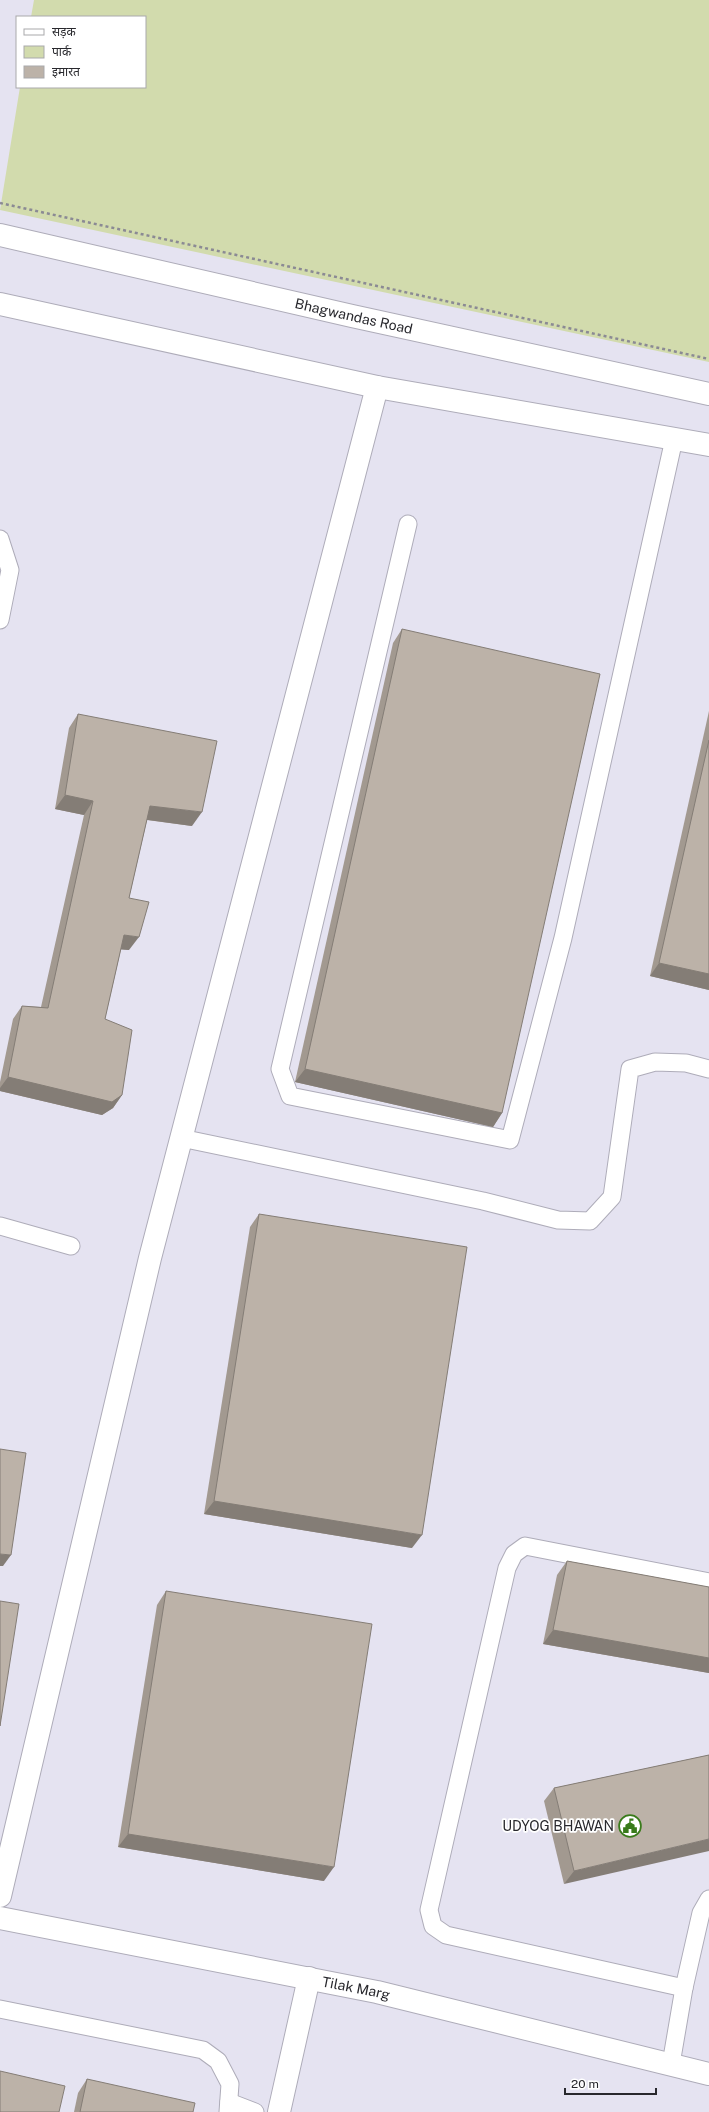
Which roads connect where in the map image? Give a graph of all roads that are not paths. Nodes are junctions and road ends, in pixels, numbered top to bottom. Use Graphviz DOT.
graph roads {
  1 [pos="0,235"];
  2 [pos="0,304"];
  3 [pos="377,388"];
  4 [pos="709,394"];
  5 [pos="674,439"];
  6 [pos="709,445"];
  7 [pos="408,524"];
  8 [pos="0,539"];
  9 [pos="0,620"];
  10 [pos="709,1069"];
  11 [pos="181,1138"];
  12 [pos="0,1226"];
  13 [pos="71,1246"];
  14 [pos="709,1582"];
  15 [pos="0,1896"];
  16 [pos="709,1899"];
  17 [pos="0,1918"];
  18 [pos="309,1978"];
  19 [pos="684,1988"];
  20 [pos="0,2009"];
  21 [pos="671,2064"];
  22 [pos="709,2074"];
  23 [pos="228,2107"];
  24 [pos="255,2112"];
  25 [pos="279,2112"];
  1 -- 4 [label="street, Bhagwandas Road"];
  2 -- 3 [label="street"];
  3 -- 5 [label="street"];
  3 -- 11 [label="street"];
  5 -- 6 [label="street"];
  5 -- 7 [label="lane"];
  8 -- 9 [label="lane"];
  10 -- 11 [label="lane"];
  11 -- 15 [label="street"];
  12 -- 13 [label="lane"];
  14 -- 19 [label="lane"];
  16 -- 19 [label="lane"];
  17 -- 18 [label="street, Tilak Marg"];
  18 -- 21 [label="street, Tilak Marg"];
  18 -- 25 [label="street"];
  19 -- 21 [label="lane"];
  20 -- 23 [label="lane"];
  21 -- 22 [label="street, Tilak Marg"];
  23 -- 24 [label="lane"];
}
